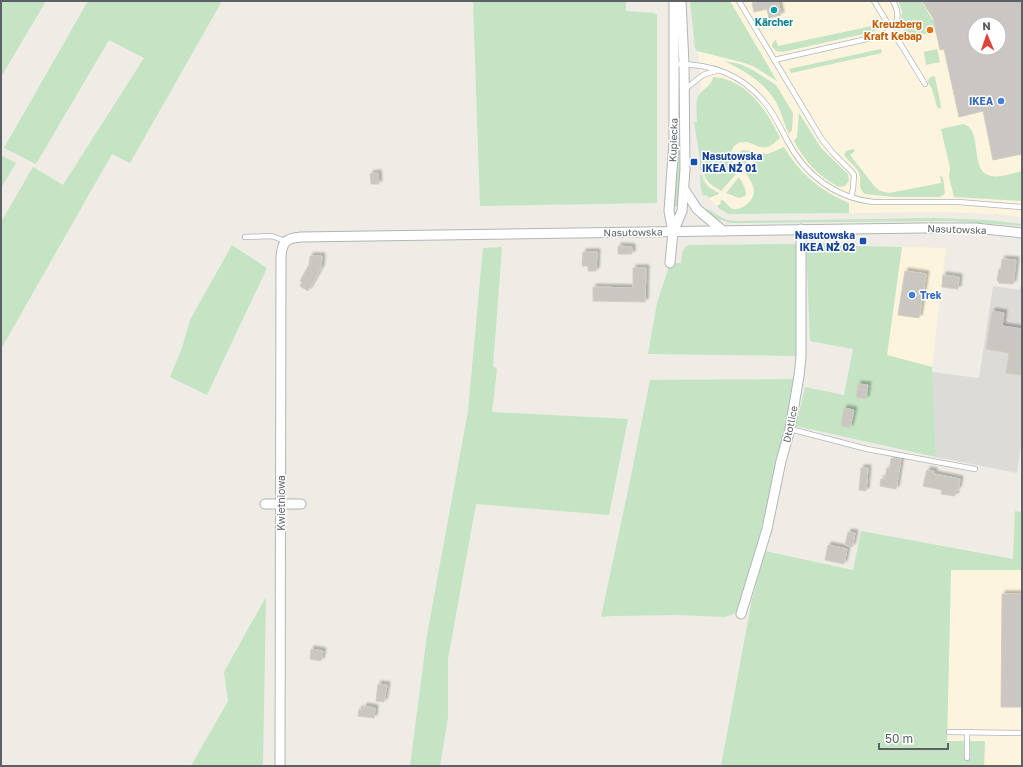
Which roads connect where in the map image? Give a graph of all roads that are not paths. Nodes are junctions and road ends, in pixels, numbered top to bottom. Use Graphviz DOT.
graph roads {
  1 [pos="674,1"];
  2 [pos="681,1"];
  3 [pos="739,1"];
  4 [pos="874,1"];
  5 [pos="893,1"];
  6 [pos="892,30"];
  7 [pos="774,60"];
  8 [pos="674,64"];
  9 [pos="684,64"];
  10 [pos="718,70"];
  11 [pos="925,84"];
  12 [pos="685,89"];
  13 [pos="684,188"];
  14 [pos="851,197"];
  15 [pos="1022,206"];
  16 [pos="801,229"];
  17 [pos="723,231"];
  18 [pos="673,232"];
  19 [pos="1022,233"];
  20 [pos="245,237"];
  21 [pos="285,241"];
  22 [pos="670,263"];
  23 [pos="790,429"];
  24 [pos="975,469"];
  25 [pos="265,504"];
  26 [pos="281,504"];
  27 [pos="301,504"];
  28 [pos="742,614"];
  29 [pos="949,732"];
  30 [pos="967,733"];
  31 [pos="1022,733"];
  32 [pos="967,758"];
  33 [pos="280,766"];
  1 -- 8 [label="street, Kupiecka"];
  2 -- 9 [label="street, Kupiecka"];
  3 -- 7 [label="lane"];
  4 -- 6 [label="lane"];
  5 -- 6 [label="lane"];
  6 -- 7 [label="lane"];
  6 -- 11 [label="lane"];
  7 -- 14 [label="lane"];
  8 -- 9 [label="lane"];
  8 -- 18 [label="street, Kupiecka"];
  9 -- 10 [label="lane"];
  9 -- 12 [label="street, Kupiecka"];
  10 -- 12 [label="lane"];
  10 -- 14 [label="lane"];
  12 -- 13 [label="street, Kupiecka"];
  13 -- 17 [label="street"];
  13 -- 18 [label="street, Kupiecka"];
  14 -- 15 [label="lane"];
  16 -- 17 [label="street, Nasutowska"];
  16 -- 19 [label="street, Nasutowska"];
  16 -- 23 [label="street, Dłotlice"];
  17 -- 18 [label="street, Nasutowska"];
  18 -- 21 [label="street, Nasutowska"];
  18 -- 22 [label="street"];
  20 -- 21 [label="lane, Nasutowska"];
  21 -- 26 [label="street, Kwietniowa"];
  23 -- 24 [label="lane"];
  23 -- 28 [label="street, Dłotlice"];
  25 -- 26 [label="street"];
  26 -- 27 [label="street"];
  26 -- 33 [label="street, Kwietniowa"];
  29 -- 30 [label="lane"];
  30 -- 31 [label="lane"];
  30 -- 32 [label="lane"];
}
